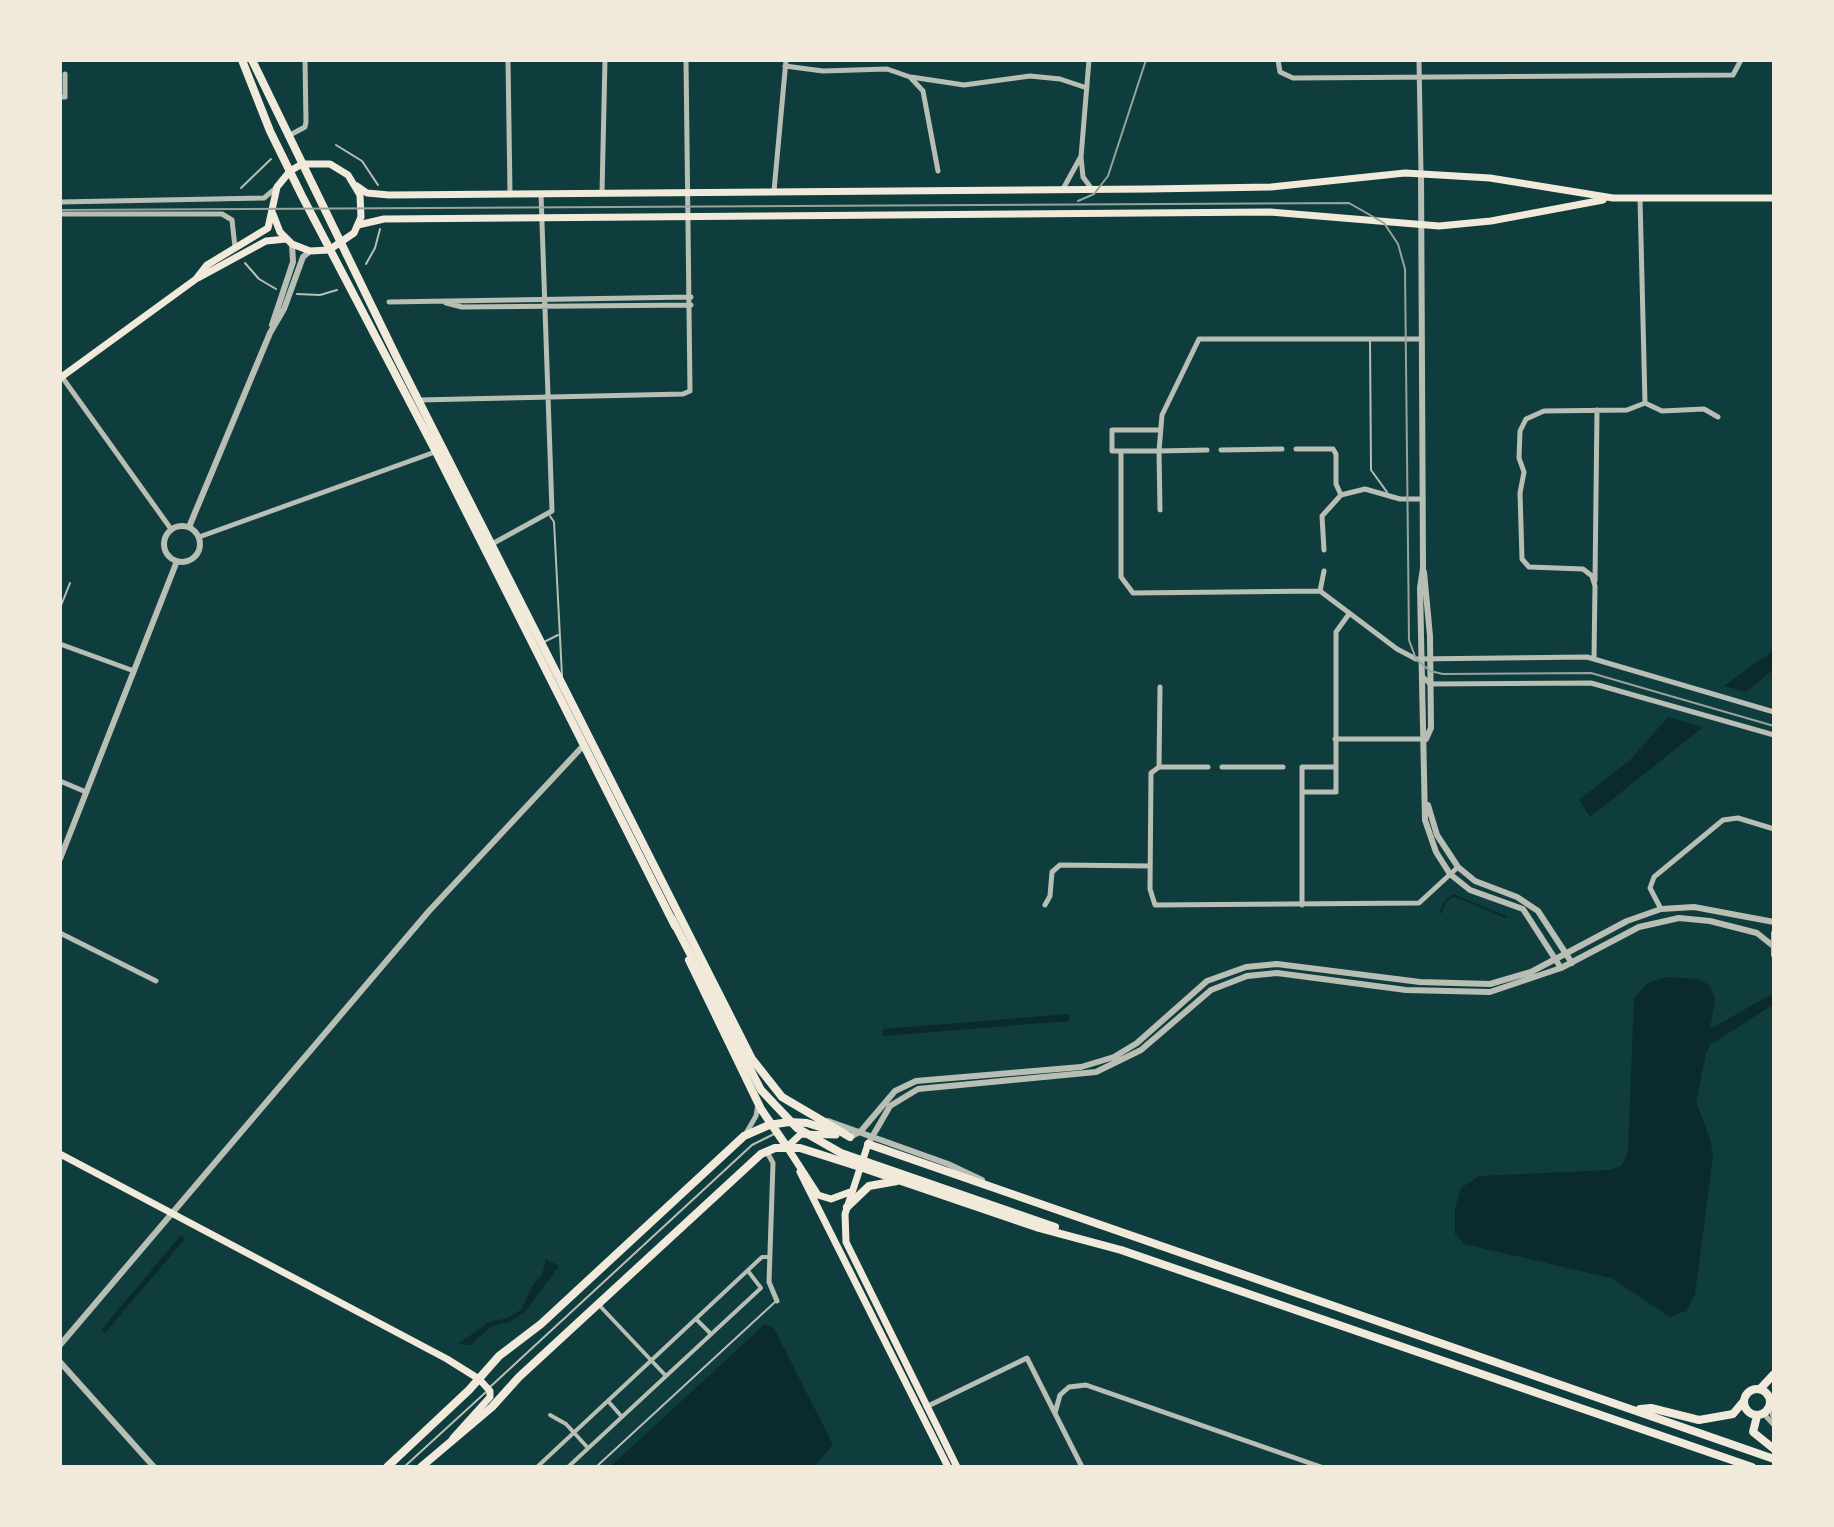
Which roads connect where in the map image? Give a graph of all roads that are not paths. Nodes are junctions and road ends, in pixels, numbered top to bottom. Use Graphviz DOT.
graph roads {
  1 [pos="242,60"];
  2 [pos="252,60"];
  3 [pos="305,60"];
  4 [pos="508,60"];
  5 [pos="605,60"];
  6 [pos="686,60"];
  7 [pos="1089,60"];
  8 [pos="1278,60"];
  9 [pos="1419,60"];
  10 [pos="1741,60"];
  11 [pos="786,63"];
  12 [pos="65,74"];
  13 [pos="910,77"];
  14 [pos="1420,77"];
  15 [pos="1087,88"];
  16 [pos="60,97"];
  17 [pos="289,136"];
  18 [pos="336,145"];
  19 [pos="1081,157"];
  20 [pos="271,159"];
  21 [pos="302,164"];
  22 [pos="290,171"];
  23 [pos="938,171"];
  24 [pos="1421,173"];
  25 [pos="378,185"];
  26 [pos="357,186"];
  27 [pos="277,187"];
  28 [pos="241,188"];
  29 [pos="1091,188"];
  30 [pos="1063,189"];
  31 [pos="774,191"];
  32 [pos="690,192"];
  33 [pos="510,193"];
  34 [pos="541,193"];
  35 [pos="602,193"];
  36 [pos="1613,198"];
  37 [pos="1640,198"];
  38 [pos="1774,198"];
  39 [pos="60,202"];
  40 [pos="60,214"];
  41 [pos="273,214"];
  42 [pos="690,216"];
  43 [pos="542,217"];
  44 [pos="358,225"];
  45 [pos="1421,226"];
  46 [pos="380,229"];
  47 [pos="289,242"];
  48 [pos="342,244"];
  49 [pos="235,247"];
  50 [pos="329,250"];
  51 [pos="310,251"];
  52 [pos="245,263"];
  53 [pos="366,264"];
  54 [pos="196,279"];
  55 [pos="276,289"];
  56 [pos="337,290"];
  57 [pos="297,294"];
  58 [pos="691,297"];
  59 [pos="389,302"];
  60 [pos="544,302"];
  61 [pos="692,305"];
  62 [pos="270,333"];
  63 [pos="1370,339"];
  64 [pos="1422,339"];
  65 [pos="61,377"];
  66 [pos="548,396"];
  67 [pos="418,400"];
  68 [pos="1645,403"];
  69 [pos="1597,410"];
  70 [pos="1718,417"];
  71 [pos="1159,430"];
  72 [pos="1282,449"];
  73 [pos="1296,449"];
  74 [pos="1207,450"];
  75 [pos="1221,450"];
  76 [pos="1121,451"];
  77 [pos="1159,451"];
  78 [pos="436,452"];
  79 [pos="1341,495"];
  80 [pos="1389,497"];
  81 [pos="1423,499"];
  82 [pos="1160,510"];
  83 [pos="549,515"];
  84 [pos="189,527"];
  85 [pos="171,529"];
  86 [pos="199,537"];
  87 [pos="491,545"];
  88 [pos="1324,550"];
  89 [pos="177,561"];
  90 [pos="1423,568"];
  91 [pos="1324,571"];
  92 [pos="70,583"];
  93 [pos="1595,586"];
  94 [pos="1320,591"];
  95 [pos="60,608"];
  96 [pos="1349,614"];
  97 [pos="559,634"];
  98 [pos="540,640"];
  99 [pos="60,644"];
  100 [pos="1421,659"];
  101 [pos="1430,659"];
  102 [pos="1594,659"];
  103 [pos="134,671"];
  104 [pos="1421,675"];
  105 [pos="1430,684"];
  106 [pos="564,687"];
  107 [pos="1160,687"];
  108 [pos="1774,712"];
  109 [pos="586,730"];
  110 [pos="1774,735"];
  111 [pos="1335,739"];
  112 [pos="1426,739"];
  113 [pos="583,746"];
  114 [pos="1159,767"];
  115 [pos="1208,767"];
  116 [pos="1222,767"];
  117 [pos="1283,767"];
  118 [pos="1335,767"];
  119 [pos="60,781"];
  120 [pos="86,792"];
  121 [pos="1302,792"];
  122 [pos="1426,797"];
  123 [pos="637,829"];
  124 [pos="1774,829"];
  125 [pos="60,859"];
  126 [pos="1150,866"];
  127 [pos="1458,867"];
  128 [pos="1450,874"];
  129 [pos="1045,905"];
  130 [pos="1302,905"];
  131 [pos="1661,909"];
  132 [pos="672,919"];
  133 [pos="1774,922"];
  134 [pos="60,933"];
  135 [pos="1774,933"];
  136 [pos="1772,945"];
  137 [pos="1567,953"];
  138 [pos="1774,955"];
  139 [pos="1556,959"];
  140 [pos="1572,963"];
  141 [pos="1561,968"];
  142 [pos="156,981"];
  143 [pos="758,1103"];
  144 [pos="818,1118"];
  145 [pos="769,1125"];
  146 [pos="861,1131"];
  147 [pos="776,1133"];
  148 [pos="744,1136"];
  149 [pos="850,1137"];
  150 [pos="869,1139"];
  151 [pos="787,1147"];
  152 [pos="766,1151"];
  153 [pos="60,1154"];
  154 [pos="860,1167"];
  155 [pos="800,1172"];
  156 [pos="900,1181"];
  157 [pos="852,1190"];
  158 [pos="847,1207"];
  159 [pos="173,1214"];
  160 [pos="1101,1243"];
  161 [pos="768,1257"];
  162 [pos="748,1271"];
  163 [pos="777,1301"];
  164 [pos="597,1303"];
  165 [pos="696,1319"];
  166 [pos="711,1334"];
  167 [pos="60,1345"];
  168 [pos="651,1360"];
  169 [pos="60,1362"];
  170 [pos="1774,1374"];
  171 [pos="666,1376"];
  172 [pos="479,1379"];
  173 [pos="489,1389"];
  174 [pos="1760,1389"];
  175 [pos="608,1401"];
  176 [pos="1743,1402"];
  177 [pos="926,1407"];
  178 [pos="1638,1410"];
  179 [pos="1763,1412"];
  180 [pos="1055,1413"];
  181 [pos="550,1415"];
  182 [pos="622,1417"];
  183 [pos="1774,1418"];
  184 [pos="1774,1425"];
  185 [pos="575,1433"];
  186 [pos="452,1440"];
  187 [pos="588,1448"];
  188 [pos="1774,1449"];
  189 [pos="431,1458"];
  190 [pos="1774,1459"];
  191 [pos="145,1463"];
  192 [pos="438,1466"];
  193 [pos="154,1467"];
  194 [pos="387,1467"];
  195 [pos="404,1467"];
  196 [pos="421,1467"];
  197 [pos="537,1467"];
  198 [pos="568,1467"];
  199 [pos="596,1467"];
  200 [pos="948,1467"];
  201 [pos="957,1467"];
  202 [pos="1082,1467"];
  203 [pos="1321,1467"];
  204 [pos="1752,1467"];
  1 -- 22 [label="main road"];
  2 -- 17 [label="main road"];
  3 -- 17 [label="street"];
  4 -- 33 [label="street"];
  5 -- 35 [label="street"];
  6 -- 32 [label="street"];
  7 -- 15 [label="street"];
  8 -- 14 [label="street"];
  9 -- 14 [label="street"];
  10 -- 14 [label="street"];
  11 -- 13 [label="street"];
  11 -- 31 [label="street"];
  12 -- 16 [label="street"];
  13 -- 15 [label="street"];
  13 -- 23 [label="street"];
  14 -- 24 [label="street"];
  15 -- 19 [label="street"];
  17 -- 21 [label="main road"];
  18 -- 25 [label="lane"];
  19 -- 29 [label="street"];
  19 -- 30 [label="street"];
  20 -- 28 [label="lane"];
  21 -- 22 [label="main road"];
  21 -- 26 [label="main road"];
  21 -- 48 [label="main road"];
  22 -- 27 [label="main road"];
  22 -- 50 [label="main road"];
  24 -- 29 [label="main road"];
  24 -- 36 [label="main road"];
  24 -- 45 [label="street"];
  26 -- 33 [label="main road"];
  26 -- 44 [label="main road"];
  27 -- 39 [label="street"];
  27 -- 41 [label="main road"];
  29 -- 30 [label="main road"];
  30 -- 31 [label="main road"];
  31 -- 32 [label="main road"];
  32 -- 35 [label="main road"];
  32 -- 42 [label="street"];
  33 -- 34 [label="main road"];
  34 -- 35 [label="main road"];
  34 -- 43 [label="street"];
  36 -- 37 [label="main road"];
  36 -- 45 [label="main road"];
  37 -- 38 [label="main road"];
  37 -- 68 [label="street"];
  40 -- 49 [label="street"];
  41 -- 47 [label="main road"];
  41 -- 49 [label="main road"];
  42 -- 43 [label="main road"];
  42 -- 45 [label="main road"];
  42 -- 58 [label="street"];
  43 -- 44 [label="main road"];
  43 -- 60 [label="street"];
  44 -- 48 [label="main road"];
  45 -- 64 [label="street"];
  46 -- 53 [label="lane"];
  47 -- 51 [label="main road"];
  47 -- 54 [label="main road"];
  47 -- 62 [label="street"];
  48 -- 50 [label="main road"];
  48 -- 67 [label="main road"];
  49 -- 54 [label="main road"];
  50 -- 51 [label="main road"];
  50 -- 78 [label="main road"];
  51 -- 62 [label="street"];
  52 -- 55 [label="lane"];
  54 -- 65 [label="main road"];
  56 -- 57 [label="lane"];
  58 -- 60 [label="street"];
  58 -- 61 [label="street"];
  59 -- 60 [label="street"];
  60 -- 61 [label="street"];
  60 -- 66 [label="street"];
  61 -- 66 [label="street"];
  62 -- 84 [label="street"];
  63 -- 64 [label="street"];
  63 -- 71 [label="street"];
  63 -- 80 [label="lane"];
  64 -- 81 [label="street"];
  65 -- 85 [label="street"];
  66 -- 67 [label="street"];
  66 -- 83 [label="street"];
  67 -- 87 [label="main road"];
  68 -- 69 [label="street"];
  68 -- 70 [label="street"];
  69 -- 93 [label="street"];
  69 -- 93 [label="street"];
  71 -- 76 [label="street"];
  71 -- 77 [label="street"];
  72 -- 75 [label="street"];
  73 -- 79 [label="street"];
  74 -- 77 [label="street"];
  76 -- 77 [label="street"];
  76 -- 94 [label="street"];
  77 -- 82 [label="street"];
  78 -- 86 [label="street"];
  78 -- 113 [label="main road"];
  79 -- 80 [label="street"];
  79 -- 88 [label="street"];
  80 -- 81 [label="street"];
  81 -- 90 [label="street"];
  83 -- 87 [label="street"];
  83 -- 97 [label="lane"];
  84 -- 85 [label="street"];
  84 -- 86 [label="street"];
  85 -- 89 [label="street"];
  86 -- 89 [label="street"];
  87 -- 98 [label="main road"];
  89 -- 103 [label="street"];
  90 -- 100 [label="street"];
  90 -- 101 [label="street"];
  91 -- 94 [label="street"];
  92 -- 95 [label="lane"];
  93 -- 102 [label="street"];
  94 -- 96 [label="street"];
  96 -- 100 [label="street"];
  96 -- 111 [label="street"];
  97 -- 98 [label="lane"];
  97 -- 106 [label="lane"];
  98 -- 106 [label="main road"];
  99 -- 103 [label="street"];
  100 -- 101 [label="street"];
  100 -- 104 [label="street"];
  101 -- 102 [label="street"];
  101 -- 105 [label="street"];
  102 -- 108 [label="street"];
  103 -- 120 [label="street"];
  104 -- 105 [label="street"];
  104 -- 112 [label="street"];
  105 -- 110 [label="street"];
  105 -- 112 [label="street"];
  106 -- 109 [label="main road"];
  107 -- 114 [label="street"];
  109 -- 113 [label="street"];
  109 -- 123 [label="main road"];
  111 -- 112 [label="street"];
  111 -- 118 [label="street"];
  112 -- 122 [label="street"];
  113 -- 123 [label="street"];
  113 -- 132 [label="main road"];
  113 -- 159 [label="street"];
  114 -- 115 [label="street"];
  114 -- 126 [label="street"];
  116 -- 117 [label="street"];
  118 -- 121 [label="street"];
  118 -- 121 [label="street"];
  119 -- 120 [label="street"];
  120 -- 125 [label="street"];
  121 -- 130 [label="street"];
  122 -- 127 [label="street"];
  122 -- 128 [label="street"];
  123 -- 144 [label="main road"];
  124 -- 131 [label="street"];
  126 -- 129 [label="street"];
  126 -- 130 [label="street"];
  127 -- 128 [label="street"];
  127 -- 137 [label="street"];
  128 -- 130 [label="street"];
  128 -- 139 [label="street"];
  131 -- 133 [label="street"];
  131 -- 137 [label="street"];
  132 -- 143 [label="main road"];
  132 -- 160 [label="main road"];
  134 -- 142 [label="street"];
  135 -- 136 [label="street"];
  136 -- 138 [label="street"];
  136 -- 140 [label="street"];
  137 -- 139 [label="street"];
  137 -- 140 [label="street"];
  139 -- 141 [label="street"];
  139 -- 146 [label="street"];
  140 -- 141 [label="street"];
  141 -- 150 [label="street"];
  143 -- 145 [label="main road"];
  143 -- 148 [label="street"];
  144 -- 146 [label="street"];
  144 -- 149 [label="main road"];
  145 -- 147 [label="main road"];
  145 -- 148 [label="main road"];
  145 -- 149 [label="main road"];
  146 -- 149 [label="street"];
  146 -- 150 [label="street"];
  147 -- 151 [label="main road"];
  147 -- 173 [label="lane"];
  148 -- 172 [label="main road"];
  149 -- 150 [label="main road"];
  149 -- 151 [label="main road"];
  150 -- 154 [label="main road"];
  150 -- 178 [label="main road"];
  151 -- 152 [label="main road"];
  151 -- 154 [label="main road"];
  151 -- 155 [label="main road"];
  152 -- 161 [label="street"];
  152 -- 164 [label="main road"];
  153 -- 159 [label="main road"];
  154 -- 156 [label="main road"];
  154 -- 157 [label="main road"];
  155 -- 157 [label="main road"];
  155 -- 200 [label="main road"];
  156 -- 158 [label="main road"];
  156 -- 160 [label="main road"];
  157 -- 158 [label="main road"];
  158 -- 177 [label="main road"];
  159 -- 167 [label="street"];
  159 -- 172 [label="main road"];
  160 -- 204 [label="main road"];
  161 -- 162 [label="street"];
  161 -- 163 [label="street"];
  162 -- 165 [label="street"];
  162 -- 166 [label="street"];
  163 -- 199 [label="lane"];
  164 -- 168 [label="street"];
  164 -- 186 [label="main road"];
  165 -- 166 [label="street"];
  165 -- 168 [label="street"];
  166 -- 171 [label="street"];
  168 -- 171 [label="street"];
  168 -- 175 [label="street"];
  169 -- 191 [label="street"];
  170 -- 174 [label="main road"];
  171 -- 182 [label="street"];
  172 -- 173 [label="main road"];
  172 -- 194 [label="main road"];
  173 -- 186 [label="main road"];
  173 -- 195 [label="lane"];
  174 -- 176 [label="main road"];
  174 -- 179 [label="main road"];
  175 -- 182 [label="street"];
  175 -- 185 [label="street"];
  176 -- 178 [label="main road"];
  176 -- 179 [label="main road"];
  177 -- 180 [label="street"];
  177 -- 201 [label="main road"];
  178 -- 190 [label="main road"];
  179 -- 183 [label="street"];
  179 -- 184 [label="street"];
  179 -- 188 [label="main road"];
  180 -- 202 [label="street"];
  180 -- 203 [label="street"];
  181 -- 185 [label="street"];
  182 -- 187 [label="street"];
  185 -- 187 [label="street"];
  185 -- 197 [label="street"];
  186 -- 189 [label="main road"];
  187 -- 198 [label="street"];
  189 -- 192 [label="street"];
  189 -- 196 [label="main road"];
  191 -- 193 [label="street"];
}
